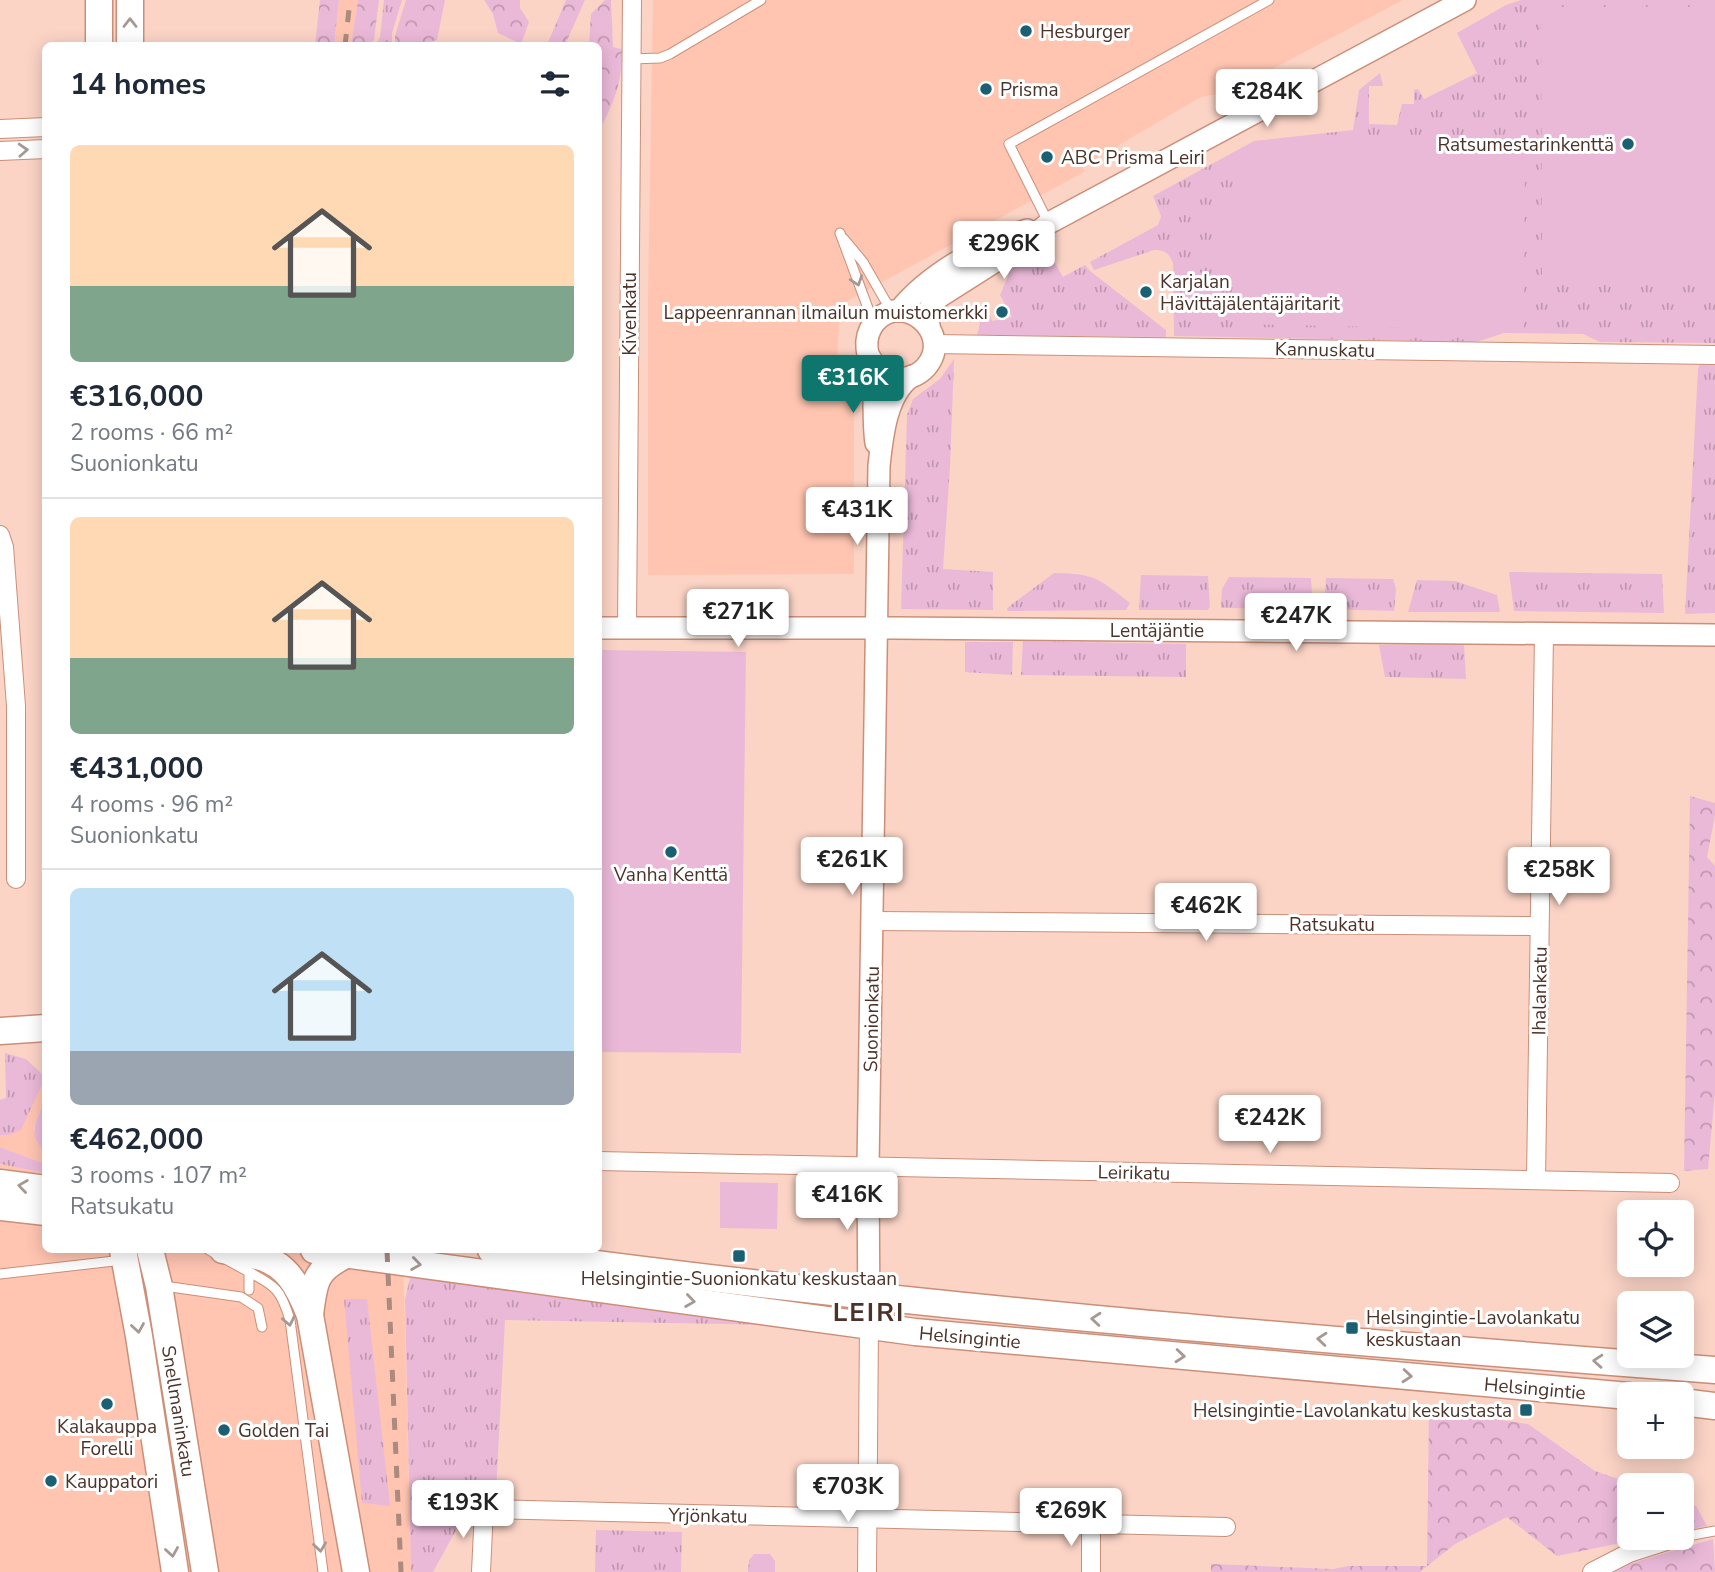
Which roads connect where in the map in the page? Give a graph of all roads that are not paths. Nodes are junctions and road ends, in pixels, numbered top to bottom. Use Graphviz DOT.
graph roads {
  1 [pos="99,0"];
  2 [pos="130,0"];
  3 [pos="632,0"];
  4 [pos="761,0"];
  5 [pos="1269,0"];
  6 [pos="1465,0"];
  7 [pos="99,42"];
  8 [pos="130,42"];
  9 [pos="631,59"];
  10 [pos="42,127"];
  11 [pos="0,129"];
  12 [pos="42,149"];
  13 [pos="0,151"];
  14 [pos="1049,223"];
  15 [pos="897,311"];
  16 [pos="870,330"];
  17 [pos="932,335"];
  18 [pos="1715,355"];
  19 [pos="869,356"];
  20 [pos="912,376"];
  21 [pos="879,466"];
  22 [pos="0,535"];
  23 [pos="602,628"];
  24 [pos="627,628"];
  25 [pos="877,628"];
  26 [pos="1544,634"];
  27 [pos="1715,635"];
  28 [pos="16,879"];
  29 [pos="873,921"];
  30 [pos="1539,926"];
  31 [pos="42,1028"];
  32 [pos="0,1031"];
  33 [pos="602,1161"];
  34 [pos="868,1167"];
  35 [pos="1536,1180"];
  36 [pos="0,1183"];
  37 [pos="1670,1183"];
  38 [pos="42,1188"];
  39 [pos="0,1207"];
  40 [pos="42,1212"];
  41 [pos="214,1253"];
  42 [pos="237,1253"];
  43 [pos="340,1253"];
  44 [pos="515,1253"];
  45 [pos="348,1254"];
  46 [pos="125,1255"];
  47 [pos="155,1266"];
  48 [pos="249,1272"];
  49 [pos="0,1274"];
  50 [pos="249,1290"];
  51 [pos="869,1297"];
  52 [pos="310,1315"];
  53 [pos="869,1325"];
  54 [pos="262,1327"];
  55 [pos="1715,1370"];
  56 [pos="1617,1395"];
  57 [pos="1694,1403"];
  58 [pos="1715,1406"];
  59 [pos="868,1518"];
  60 [pos="1096,1524"];
  61 [pos="1226,1527"];
  62 [pos="1715,1531"];
  63 [pos="1694,1535"];
  64 [pos="1639,1550"];
  65 [pos="175,1572"];
  66 [pos="205,1572"];
  67 [pos="323,1572"];
  68 [pos="356,1572"];
  69 [pos="481,1572"];
  70 [pos="867,1572"];
  71 [pos="1091,1572"];
  72 [pos="1592,1572"];
  1 -- 7 [label="main road"];
  8 -- 2 [label="main road, one-way"];
  3 -- 9 [label="street, Kivenkatu"];
  4 -- 9 [label="lane"];
  5 -- 14 [label="lane"];
  6 -- 14 [label="street"];
  9 -- 24 [label="street, Kivenkatu"];
  10 -- 11 [label="street"];
  13 -- 12 [label="street, one-way"];
  14 -- 15 [label="street"];
  14 -- 17 [label="street"];
  15 -- 16 [label="street"];
  15 -- 16 [label="lane, one-way"];
  15 -- 17 [label="street"];
  16 -- 19 [label="street"];
  17 -- 18 [label="street, Kannuskatu"];
  17 -- 20 [label="street"];
  19 -- 20 [label="street"];
  19 -- 21 [label="street, Suonionkatu"];
  20 -- 21 [label="street, Suonionkatu"];
  21 -- 25 [label="street, Suonionkatu"];
  22 -- 28 [label="street"];
  23 -- 24 [label="street, Lentäjäntie"];
  24 -- 25 [label="street, Lentäjäntie"];
  25 -- 26 [label="street, Lentäjäntie"];
  25 -- 29 [label="street, Suonionkatu"];
  26 -- 27 [label="street, Lentäjäntie"];
  26 -- 30 [label="street, Ihalankatu"];
  29 -- 30 [label="street, Ratsukatu"];
  29 -- 34 [label="street, Suonionkatu"];
  30 -- 35 [label="street, Ihalankatu"];
  31 -- 32 [label="main road"];
  33 -- 34 [label="street, Leirikatu"];
  34 -- 35 [label="street, Leirikatu"];
  34 -- 51 [label="street, Suonionkatu"];
  35 -- 37 [label="street, Leirikatu"];
  38 -- 36 [label="main road, one-way"];
  39 -- 40 [label="main road"];
  41 -- 48 [label="lane"];
  42 -- 52 [label="main road"];
  43 -- 45 [label="main road, Helsingintie"];
  44 -- 51 [label="main road, Helsingintie"];
  45 -- 52 [label="main road"];
  45 -- 53 [label="main road, Helsingintie, one-way"];
  46 -- 49 [label="lane"];
  46 -- 65 [label="main road, Snellmaninkatu, one-way"];
  47 -- 54 [label="lane"];
  47 -- 66 [label="main road, Snellmaninkatu"];
  48 -- 50 [label="lane"];
  48 -- 67 [label="lane, one-way"];
  51 -- 53 [label="street, Suonionkatu"];
  55 -- 51 [label="main road, Helsingintie, one-way"];
  52 -- 68 [label="main road"];
  53 -- 56 [label="main road, Helsingintie, one-way"];
  53 -- 59 [label="street, Suonionkatu"];
  57 -- 58 [label="main road"];
  59 -- 60 [label="street, Yrjönkatu"];
  59 -- 69 [label="street, Yrjönkatu"];
  59 -- 70 [label="street, Suonionkatu"];
  60 -- 61 [label="street, Yrjönkatu"];
  60 -- 71 [label="street"];
  62 -- 63 [label="lane"];
  64 -- 72 [label="street"];
}
